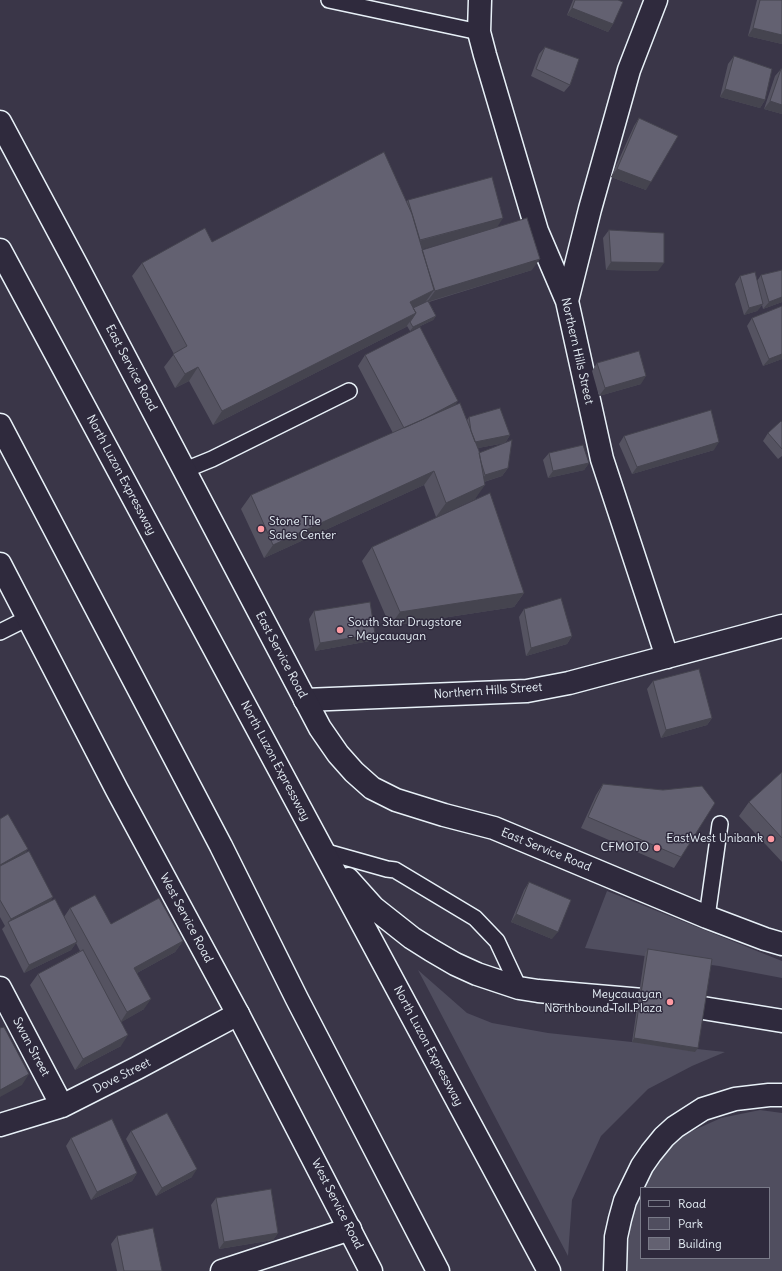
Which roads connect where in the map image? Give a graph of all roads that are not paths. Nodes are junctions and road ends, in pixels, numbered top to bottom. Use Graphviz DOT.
graph roads {
  1 [pos="329,0"];
  2 [pos="480,0"];
  3 [pos="656,0"];
  4 [pos="479,32"];
  5 [pos="0,122"];
  6 [pos="0,250"];
  7 [pos="567,301"];
  8 [pos="349,390"];
  9 [pos="0,425"];
  10 [pos="185,470"];
  11 [pos="0,564"];
  12 [pos="28,618"];
  13 [pos="782,626"];
  14 [pos="0,632"];
  15 [pos="667,657"];
  16 [pos="304,700"];
  17 [pos="720,824"];
  18 [pos="324,851"];
  19 [pos="707,917"];
  20 [pos="782,944"];
  21 [pos="0,988"];
  22 [pos="520,988"];
  23 [pos="238,1014"];
  24 [pos="782,1021"];
  25 [pos="782,1095"];
  26 [pos="62,1106"];
  27 [pos="0,1125"];
  28 [pos="350,1229"];
  29 [pos="222,1271"];
  30 [pos="371,1271"];
  31 [pos="438,1271"];
  32 [pos="549,1271"];
  33 [pos="615,1271"];
  1 -- 4 [label="lane"];
  2 -- 4 [label="main road, Northern Hills Street"];
  3 -- 7 [label="main road"];
  4 -- 7 [label="main road, Northern Hills Street"];
  5 -- 10 [label="main road, East Service Road"];
  6 -- 18 [label="main road, North Luzon Expressway"];
  7 -- 15 [label="main road, Northern Hills Street"];
  8 -- 10 [label="lane"];
  9 -- 31 [label="main road"];
  10 -- 16 [label="main road, East Service Road"];
  11 -- 12 [label="main road, West Service Road"];
  12 -- 14 [label="lane"];
  12 -- 23 [label="main road, West Service Road"];
  13 -- 15 [label="main road, Northern Hills Street"];
  15 -- 16 [label="main road, Northern Hills Street"];
  16 -- 19 [label="main road, East Service Road"];
  17 -- 19 [label="lane"];
  18 -- 22 [label="main road"];
  18 -- 22 [label="lane"];
  18 -- 32 [label="main road, North Luzon Expressway"];
  19 -- 20 [label="main road, East Service Road"];
  21 -- 26 [label="main road, Swan Street"];
  22 -- 24 [label="main road"];
  23 -- 26 [label="main road, Dove Street"];
  23 -- 28 [label="main road, West Service Road"];
  25 -- 33 [label="main road"];
  26 -- 27 [label="main road, Dove Street"];
  28 -- 29 [label="main road"];
  28 -- 30 [label="main road, West Service Road"];
}
